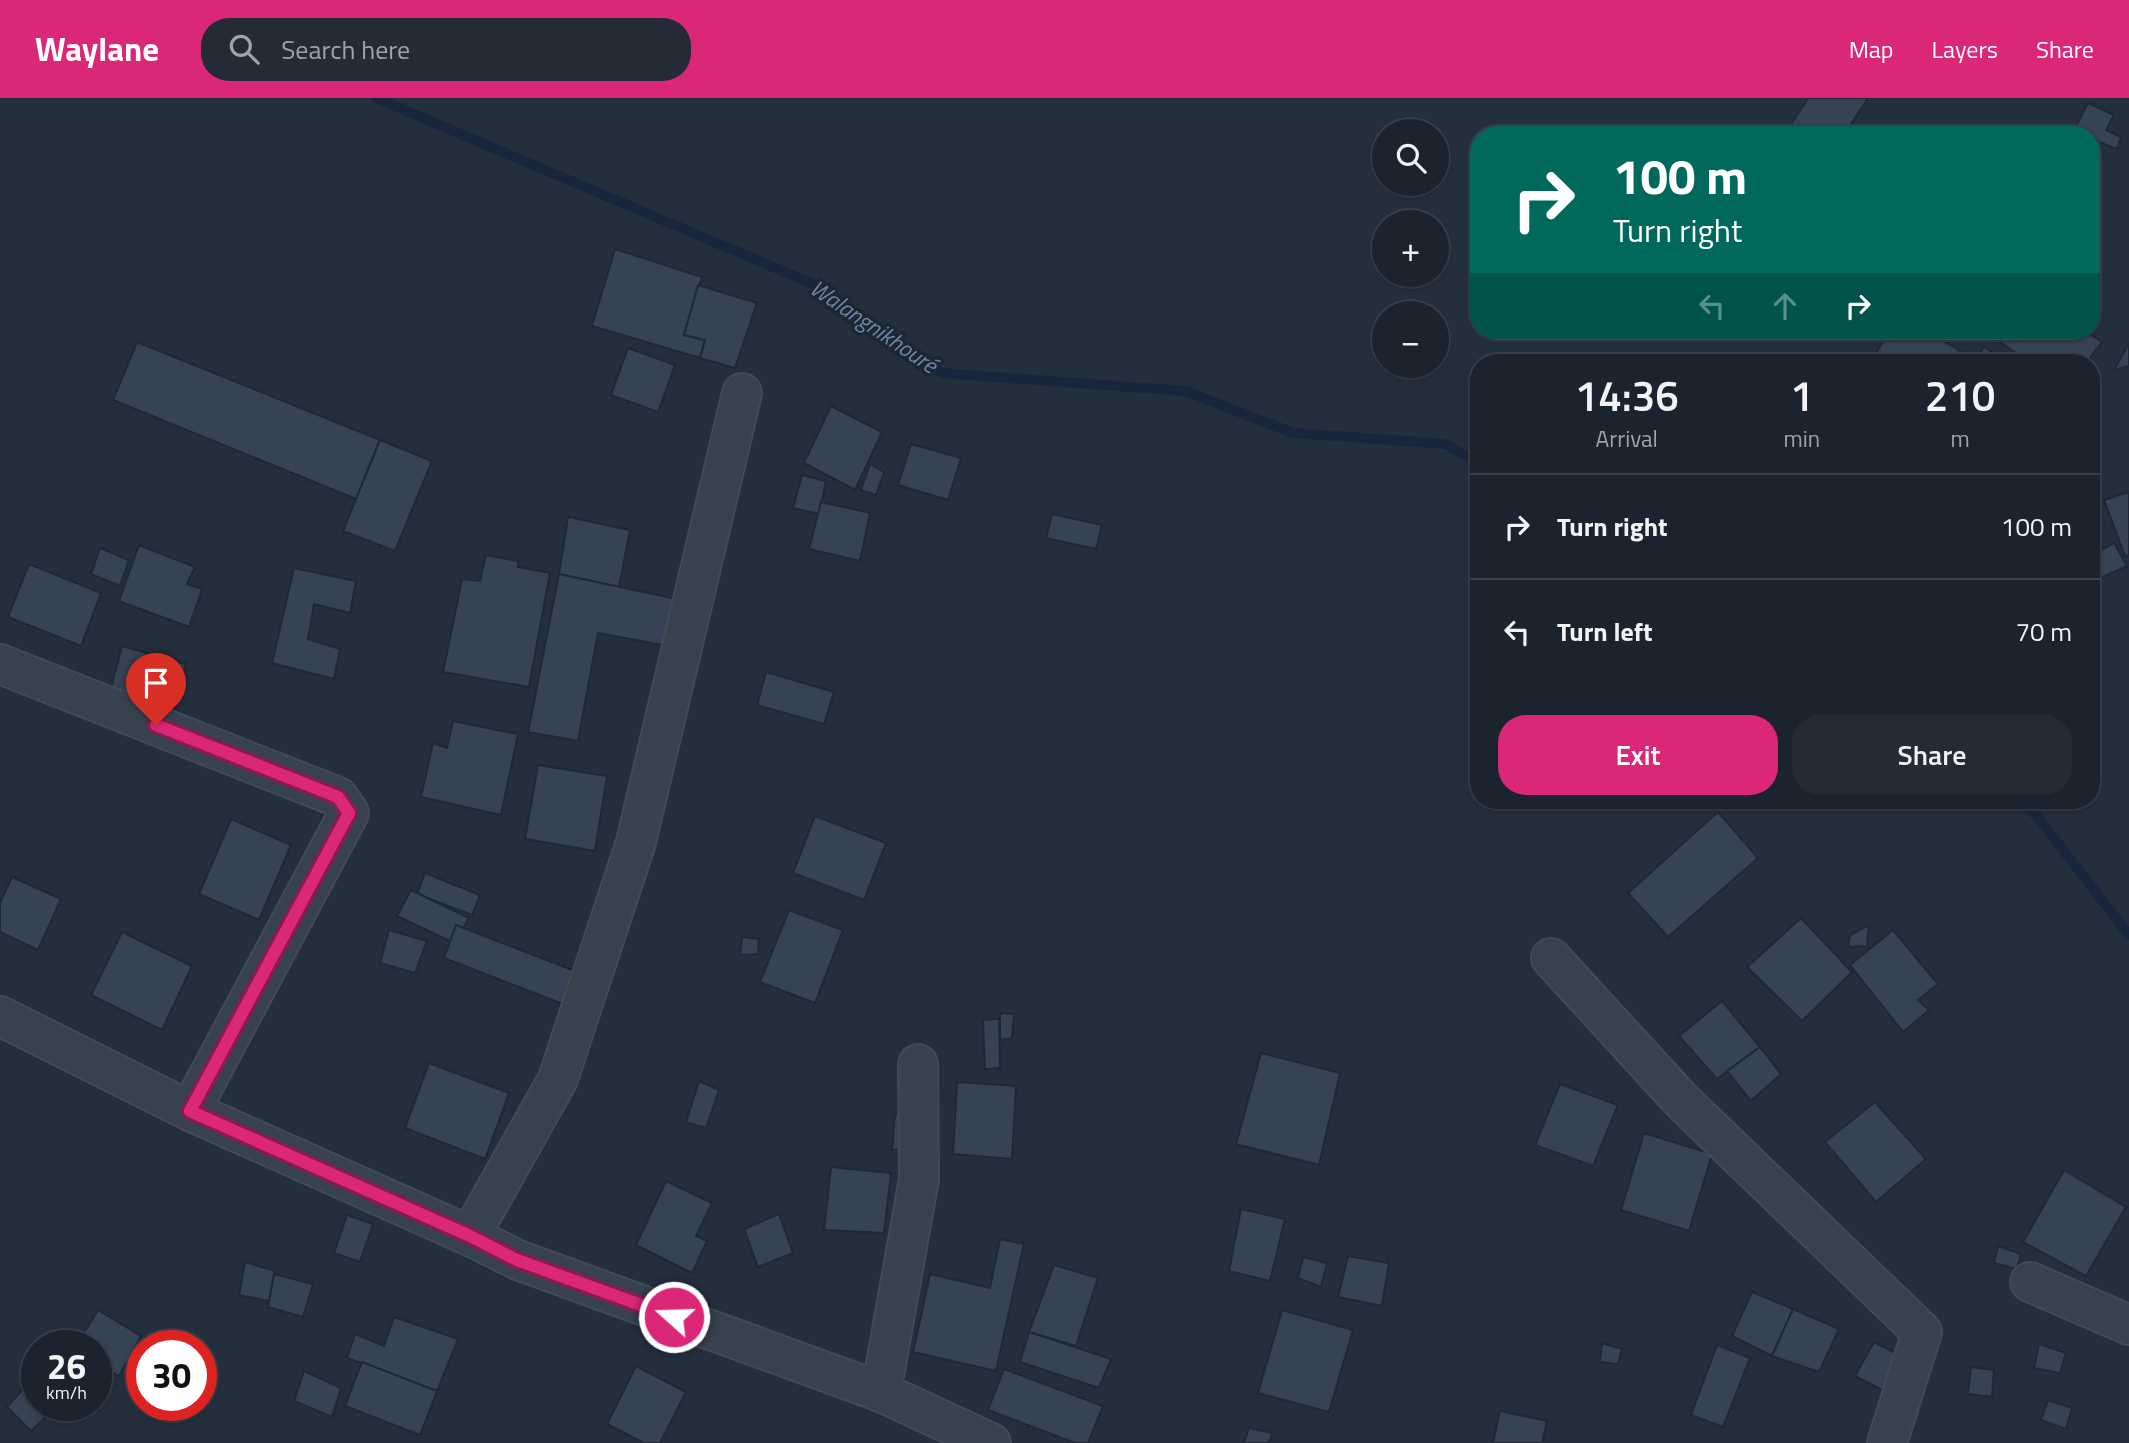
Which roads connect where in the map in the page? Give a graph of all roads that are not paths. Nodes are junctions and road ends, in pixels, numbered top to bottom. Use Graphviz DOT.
graph roads {
  1 [pos="742,393"];
  2 [pos="0,664"];
  3 [pos="1551,958"];
  4 [pos="0,1016"];
  5 [pos="918,1064"];
  6 [pos="190,1111"];
  7 [pos="470,1236"];
  8 [pos="2030,1282"];
  9 [pos="2129,1325"];
  10 [pos="881,1392"];
  11 [pos="991,1443"];
  12 [pos="1887,1443"];
  1 -- 7 [label="street"];
  2 -- 6 [label="street"];
  3 -- 12 [label="street"];
  4 -- 6 [label="street"];
  5 -- 10 [label="street"];
  6 -- 7 [label="street"];
  7 -- 10 [label="street"];
  8 -- 9 [label="street"];
  10 -- 11 [label="street"];
}
